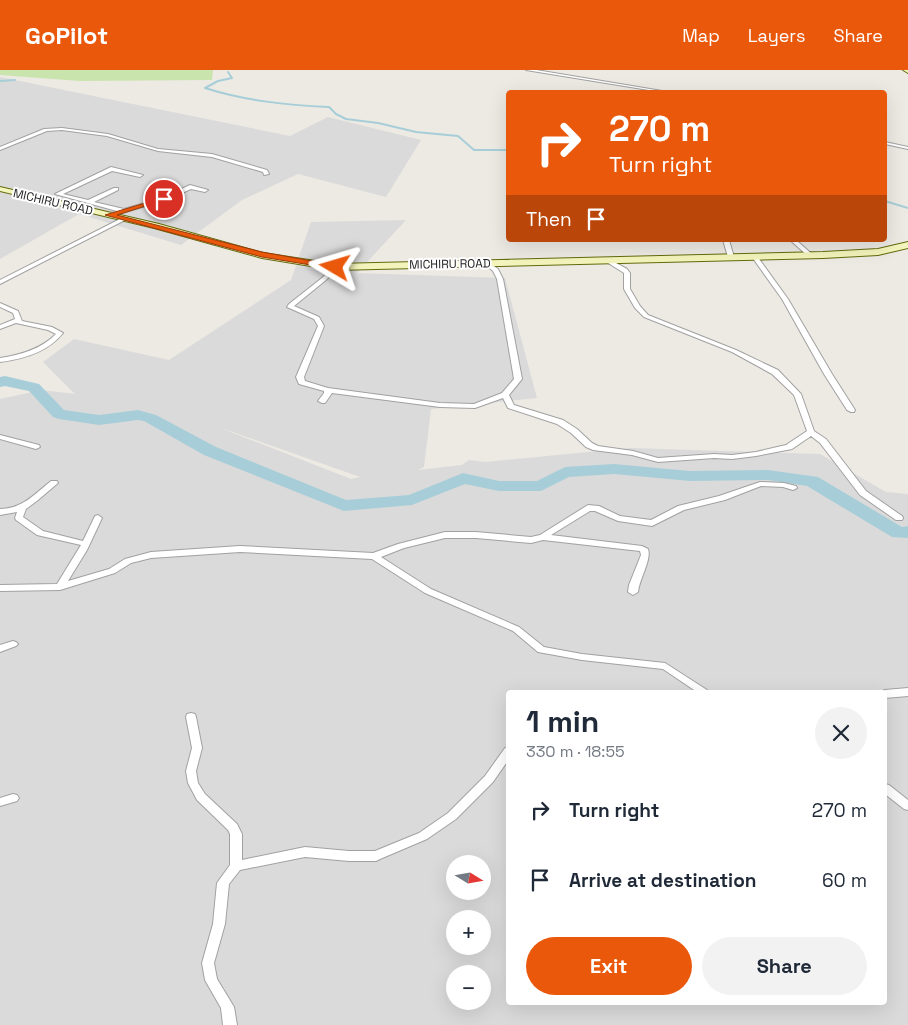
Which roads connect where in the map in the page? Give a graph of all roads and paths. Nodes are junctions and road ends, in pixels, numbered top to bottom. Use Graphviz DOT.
graph roads {
  1 [pos="528,70"];
  2 [pos="653,90"];
  3 [pos="887,143"];
  4 [pos="908,148"];
  5 [pos="0,149"];
  6 [pos="266,174"];
  7 [pos="140,175"];
  8 [pos="116,189"];
  9 [pos="0,190"];
  10 [pos="205,190"];
  11 [pos="89,202"];
  12 [pos="125,215"];
  13 [pos="727,242"];
  14 [pos="795,242"];
  15 [pos="908,245"];
  16 [pos="811,256"];
  17 [pos="755,257"];
  18 [pos="731,258"];
  19 [pos="607,260"];
  20 [pos="487,263"];
  21 [pos="335,267"];
  22 [pos="0,282"];
  23 [pos="0,305"];
  24 [pos="17,320"];
  25 [pos="0,327"];
  26 [pos="0,360"];
  27 [pos="327,390"];
  28 [pos="505,395"];
  29 [pos="322,401"];
  30 [pos="851,410"];
  31 [pos="811,432"];
  32 [pos="0,437"];
  33 [pos="36,447"];
  34 [pos="54,483"];
  35 [pos="794,488"];
  36 [pos="22,510"];
  37 [pos="0,512"];
  38 [pos="98,518"];
  39 [pos="899,518"];
  40 [pos="543,536"];
  41 [pos="86,544"];
  42 [pos="374,556"];
  43 [pos="60,587"];
  44 [pos="0,588"];
  45 [pos="633,592"];
  46 [pos="13,644"];
  47 [pos="0,649"];
  48 [pos="701,690"];
  49 [pos="908,692"];
  50 [pos="887,694"];
  51 [pos="191,717"];
  52 [pos="506,755"];
  53 [pos="887,790"];
  54 [pos="13,798"];
  55 [pos="0,802"];
  56 [pos="908,806"];
  57 [pos="236,866"];
  58 [pos="230,1025"];
  1 -- 2 [label="street"];
  3 -- 4 [label="street"];
  5 -- 6 [label="street"];
  7 -- 11 [label="street"];
  8 -- 11 [label="street"];
  9 -- 12 [label="street, MICHIRU ROAD"];
  10 -- 12 [label="street"];
  11 -- 12 [label="street"];
  12 -- 21 [label="street, MICHIRU ROAD"];
  12 -- 22 [label="street"];
  13 -- 18 [label="street"];
  14 -- 16 [label="street"];
  15 -- 16 [label="street, MICHIRU ROAD"];
  16 -- 17 [label="street, MICHIRU ROAD"];
  17 -- 18 [label="street, MICHIRU ROAD"];
  17 -- 30 [label="street"];
  18 -- 19 [label="street, MICHIRU ROAD"];
  19 -- 20 [label="street, MICHIRU ROAD"];
  19 -- 31 [label="street"];
  20 -- 21 [label="street, MICHIRU ROAD"];
  20 -- 28 [label="street"];
  21 -- 27 [label="street"];
  23 -- 24 [label="street"];
  24 -- 25 [label="street"];
  24 -- 26 [label="street"];
  27 -- 28 [label="street"];
  27 -- 29 [label="street"];
  28 -- 31 [label="street"];
  31 -- 39 [label="street"];
  32 -- 33 [label="street"];
  34 -- 36 [label="street"];
  35 -- 40 [label="street"];
  36 -- 37 [label="street"];
  36 -- 41 [label="street"];
  38 -- 41 [label="street"];
  40 -- 42 [label="street"];
  40 -- 45 [label="street"];
  41 -- 43 [label="street"];
  42 -- 43 [label="street"];
  42 -- 48 [label="street"];
  43 -- 44 [label="street"];
  46 -- 47 [label="street"];
  49 -- 50 [label="street"];
  51 -- 57 [label="street"];
  52 -- 57 [label="street"];
  53 -- 56 [label="street"];
  54 -- 55 [label="street"];
  57 -- 58 [label="street"];
}
